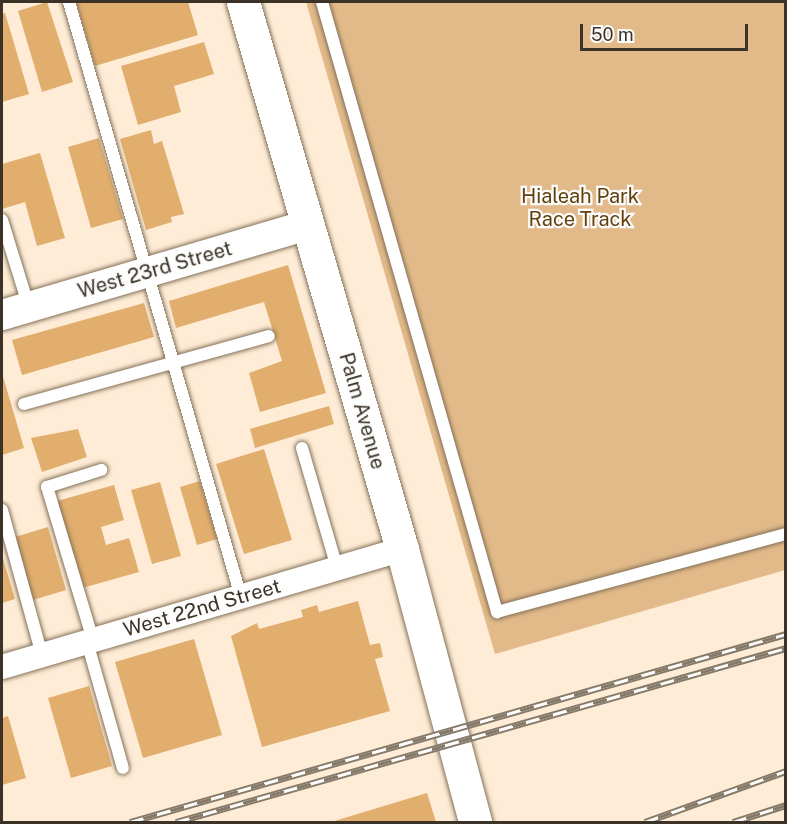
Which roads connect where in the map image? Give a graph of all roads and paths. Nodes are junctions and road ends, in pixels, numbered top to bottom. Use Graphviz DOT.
graph roads {
  1 [pos="69,2"];
  2 [pos="243,2"];
  3 [pos="322,2"];
  4 [pos="2,220"];
  5 [pos="308,225"];
  6 [pos="149,272"];
  7 [pos="15,311"];
  8 [pos="269,336"];
  9 [pos="174,362"];
  10 [pos="24,404"];
  11 [pos="302,448"];
  12 [pos="100,471"];
  13 [pos="2,510"];
  14 [pos="786,534"];
  15 [pos="402,549"];
  16 [pos="337,568"];
  17 [pos="241,597"];
  18 [pos="90,641"];
  19 [pos="42,655"];
  20 [pos="2,667"];
  21 [pos="123,768"];
  22 [pos="475,822"];
  1 -- 6 [label="lane"];
  2 -- 5 [label="main road, Palm Avenue"];
  3 -- 14 [label="lane"];
  4 -- 7 [label="lane"];
  5 -- 6 [label="street, West 23rd Street"];
  5 -- 15 [label="main road, Palm Avenue"];
  6 -- 7 [label="street, West 23rd Street"];
  6 -- 9 [label="lane"];
  8 -- 9 [label="lane"];
  9 -- 10 [label="lane"];
  9 -- 17 [label="lane"];
  11 -- 16 [label="lane"];
  12 -- 18 [label="lane"];
  13 -- 19 [label="lane"];
  15 -- 16 [label="street, West 22nd Street"];
  15 -- 22 [label="main road, Palm Avenue"];
  16 -- 17 [label="street, West 22nd Street"];
  17 -- 18 [label="street, West 22nd Street"];
  18 -- 19 [label="street, West 22nd Street"];
  18 -- 21 [label="lane"];
  19 -- 20 [label="street, West 22nd Street"];
}
